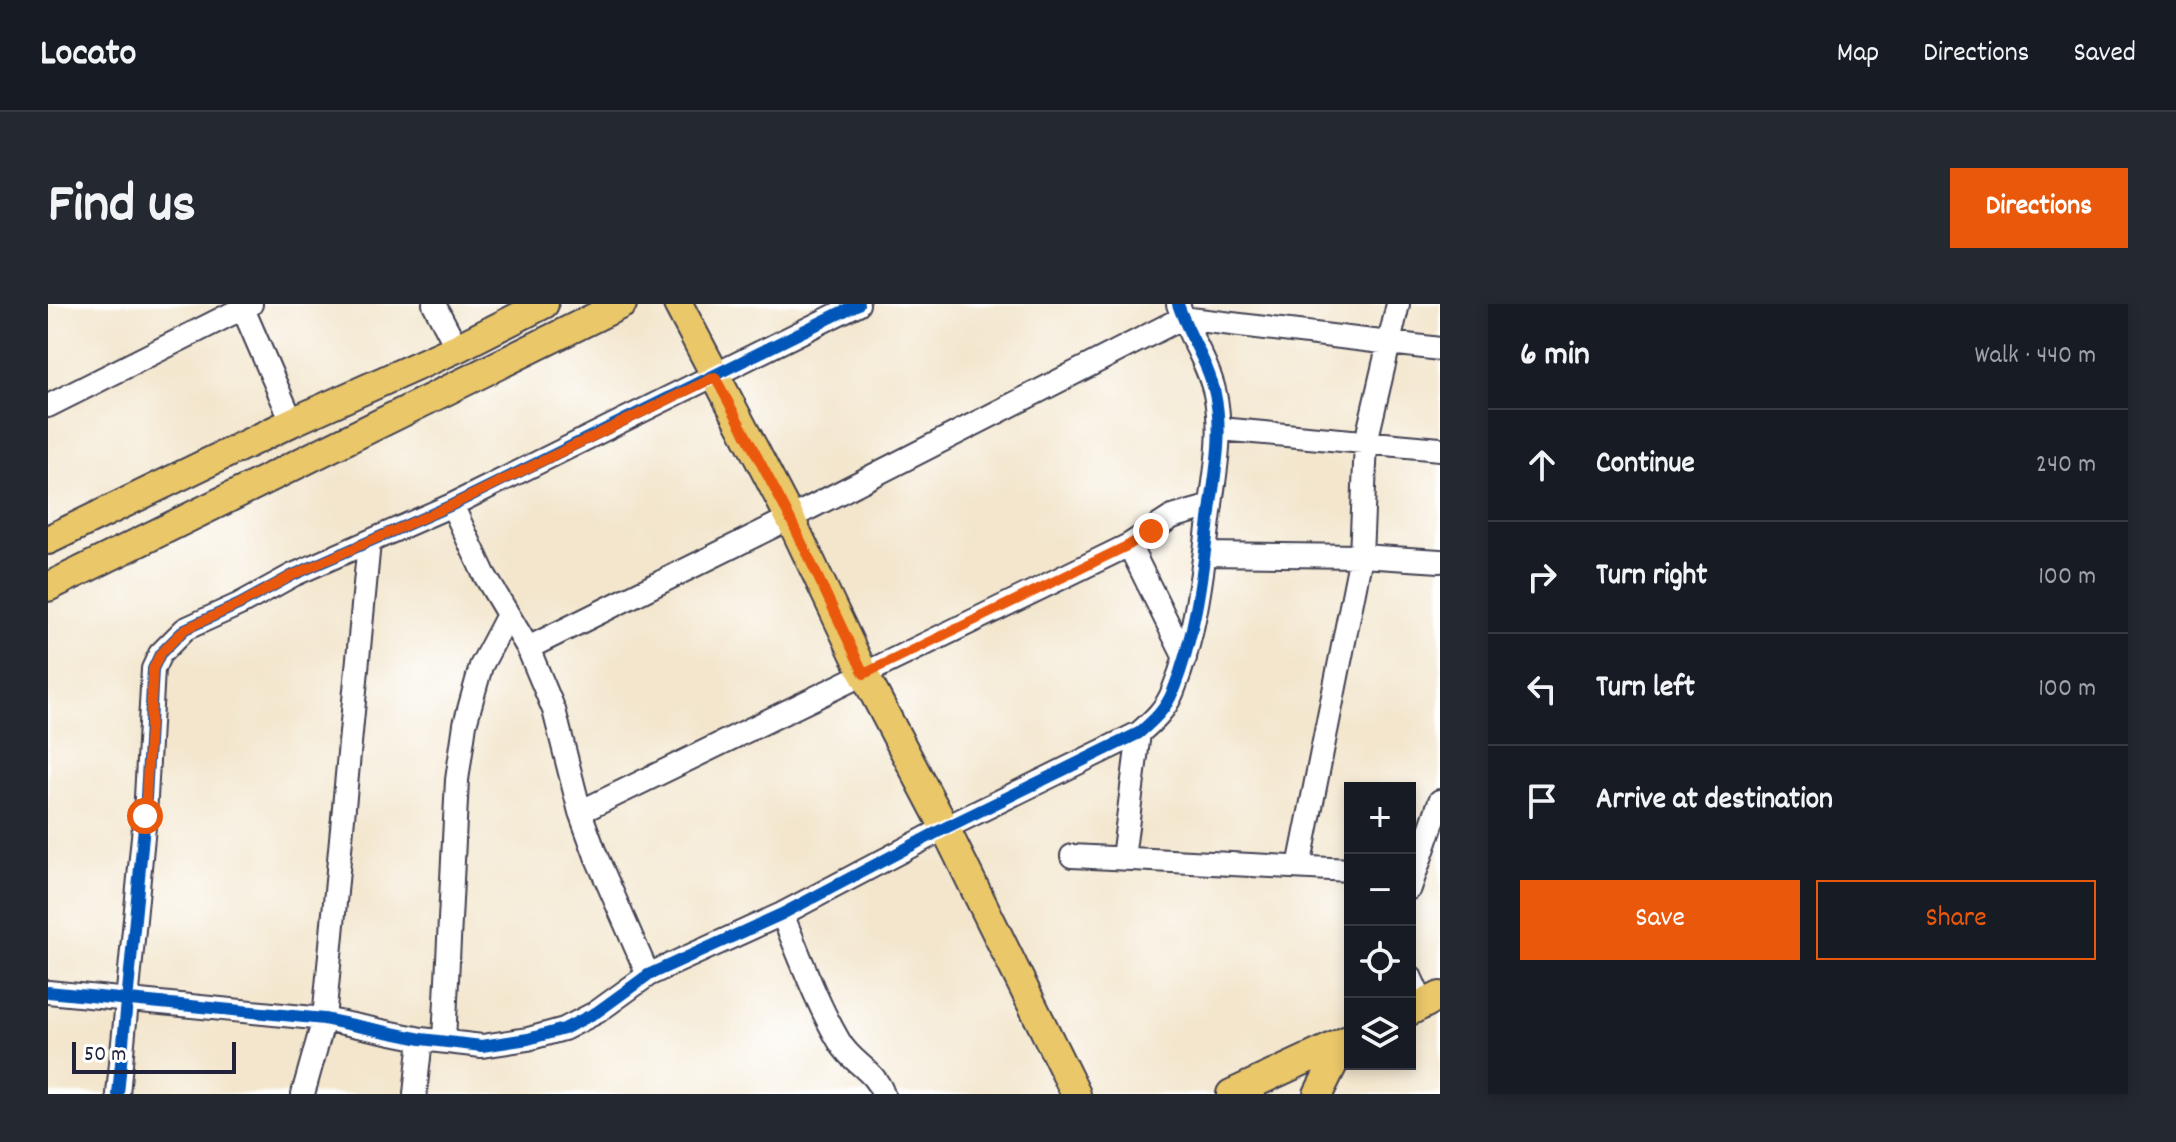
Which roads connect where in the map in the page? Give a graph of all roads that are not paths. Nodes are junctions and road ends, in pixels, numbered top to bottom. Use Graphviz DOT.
graph roads {
  1 [pos="434,304"];
  2 [pos="544,304"];
  3 [pos="622,304"];
  4 [pos="678,304"];
  5 [pos="858,304"];
  6 [pos="1398,304"];
  7 [pos="245,305"];
  8 [pos="1180,311"];
  9 [pos="1389,341"];
  10 [pos="457,348"];
  11 [pos="1440,349"];
  12 [pos="715,377"];
  13 [pos="48,406"];
  14 [pos="292,422"];
  15 [pos="1220,429"];
  16 [pos="1366,442"];
  17 [pos="1440,449"];
  18 [pos="452,505"];
  19 [pos="1211,506"];
  20 [pos="790,518"];
  21 [pos="48,540"];
  22 [pos="369,542"];
  23 [pos="1129,545"];
  24 [pos="1206,554"];
  25 [pos="1361,556"];
  26 [pos="1440,561"];
  27 [pos="48,587"];
  28 [pos="508,615"];
  29 [pos="528,648"];
  30 [pos="1185,658"];
  31 [pos="864,674"];
  32 [pos="1139,733"];
  33 [pos="1440,801"];
  34 [pos="580,812"];
  35 [pos="945,828"];
  36 [pos="1072,856"];
  37 [pos="1123,858"];
  38 [pos="1299,867"];
  39 [pos="1416,868"];
  40 [pos="1344,870"];
  41 [pos="782,914"];
  42 [pos="648,975"];
  43 [pos="48,992"];
  44 [pos="126,1000"];
  45 [pos="324,1019"];
  46 [pos="421,1039"];
  47 [pos="444,1040"];
  48 [pos="1344,1041"];
  49 [pos="1344,1046"];
  50 [pos="118,1094"];
  51 [pos="303,1094"];
  52 [pos="415,1094"];
  53 [pos="883,1094"];
  54 [pos="1076,1094"];
  55 [pos="1231,1094"];
  56 [pos="1318,1094"];
  1 -- 10 [label="street"];
  2 -- 10 [label="main road"];
  3 -- 27 [label="main road"];
  4 -- 12 [label="main road"];
  5 -- 12 [label="street"];
  6 -- 9 [label="street"];
  7 -- 13 [label="street"];
  7 -- 14 [label="street"];
  8 -- 9 [label="street"];
  8 -- 15 [label="street"];
  8 -- 20 [label="street"];
  9 -- 11 [label="street"];
  9 -- 16 [label="street"];
  10 -- 14 [label="main road"];
  12 -- 18 [label="street"];
  12 -- 20 [label="main road"];
  14 -- 21 [label="main road"];
  15 -- 16 [label="street"];
  15 -- 19 [label="street"];
  16 -- 17 [label="street"];
  16 -- 25 [label="street"];
  18 -- 22 [label="street"];
  18 -- 28 [label="street"];
  19 -- 23 [label="street"];
  19 -- 24 [label="street"];
  20 -- 29 [label="street"];
  20 -- 31 [label="main road"];
  22 -- 44 [label="street"];
  22 -- 45 [label="street"];
  23 -- 30 [label="street"];
  23 -- 31 [label="street"];
  24 -- 25 [label="street"];
  24 -- 30 [label="street"];
  25 -- 26 [label="street"];
  25 -- 38 [label="street"];
  28 -- 29 [label="street"];
  28 -- 47 [label="street"];
  29 -- 34 [label="street"];
  30 -- 32 [label="street"];
  31 -- 34 [label="street"];
  31 -- 35 [label="main road"];
  32 -- 35 [label="street"];
  32 -- 37 [label="street"];
  33 -- 39 [label="street"];
  34 -- 42 [label="street"];
  35 -- 41 [label="street"];
  35 -- 54 [label="main road"];
  36 -- 37 [label="street"];
  37 -- 38 [label="street"];
  38 -- 40 [label="street"];
  41 -- 42 [label="street"];
  41 -- 53 [label="street"];
  42 -- 47 [label="street"];
  43 -- 44 [label="street"];
  44 -- 45 [label="street"];
  44 -- 50 [label="street"];
  45 -- 46 [label="street"];
  45 -- 51 [label="street"];
  46 -- 47 [label="street"];
  46 -- 52 [label="street"];
  48 -- 55 [label="main road"];
  49 -- 56 [label="main road"];
}
